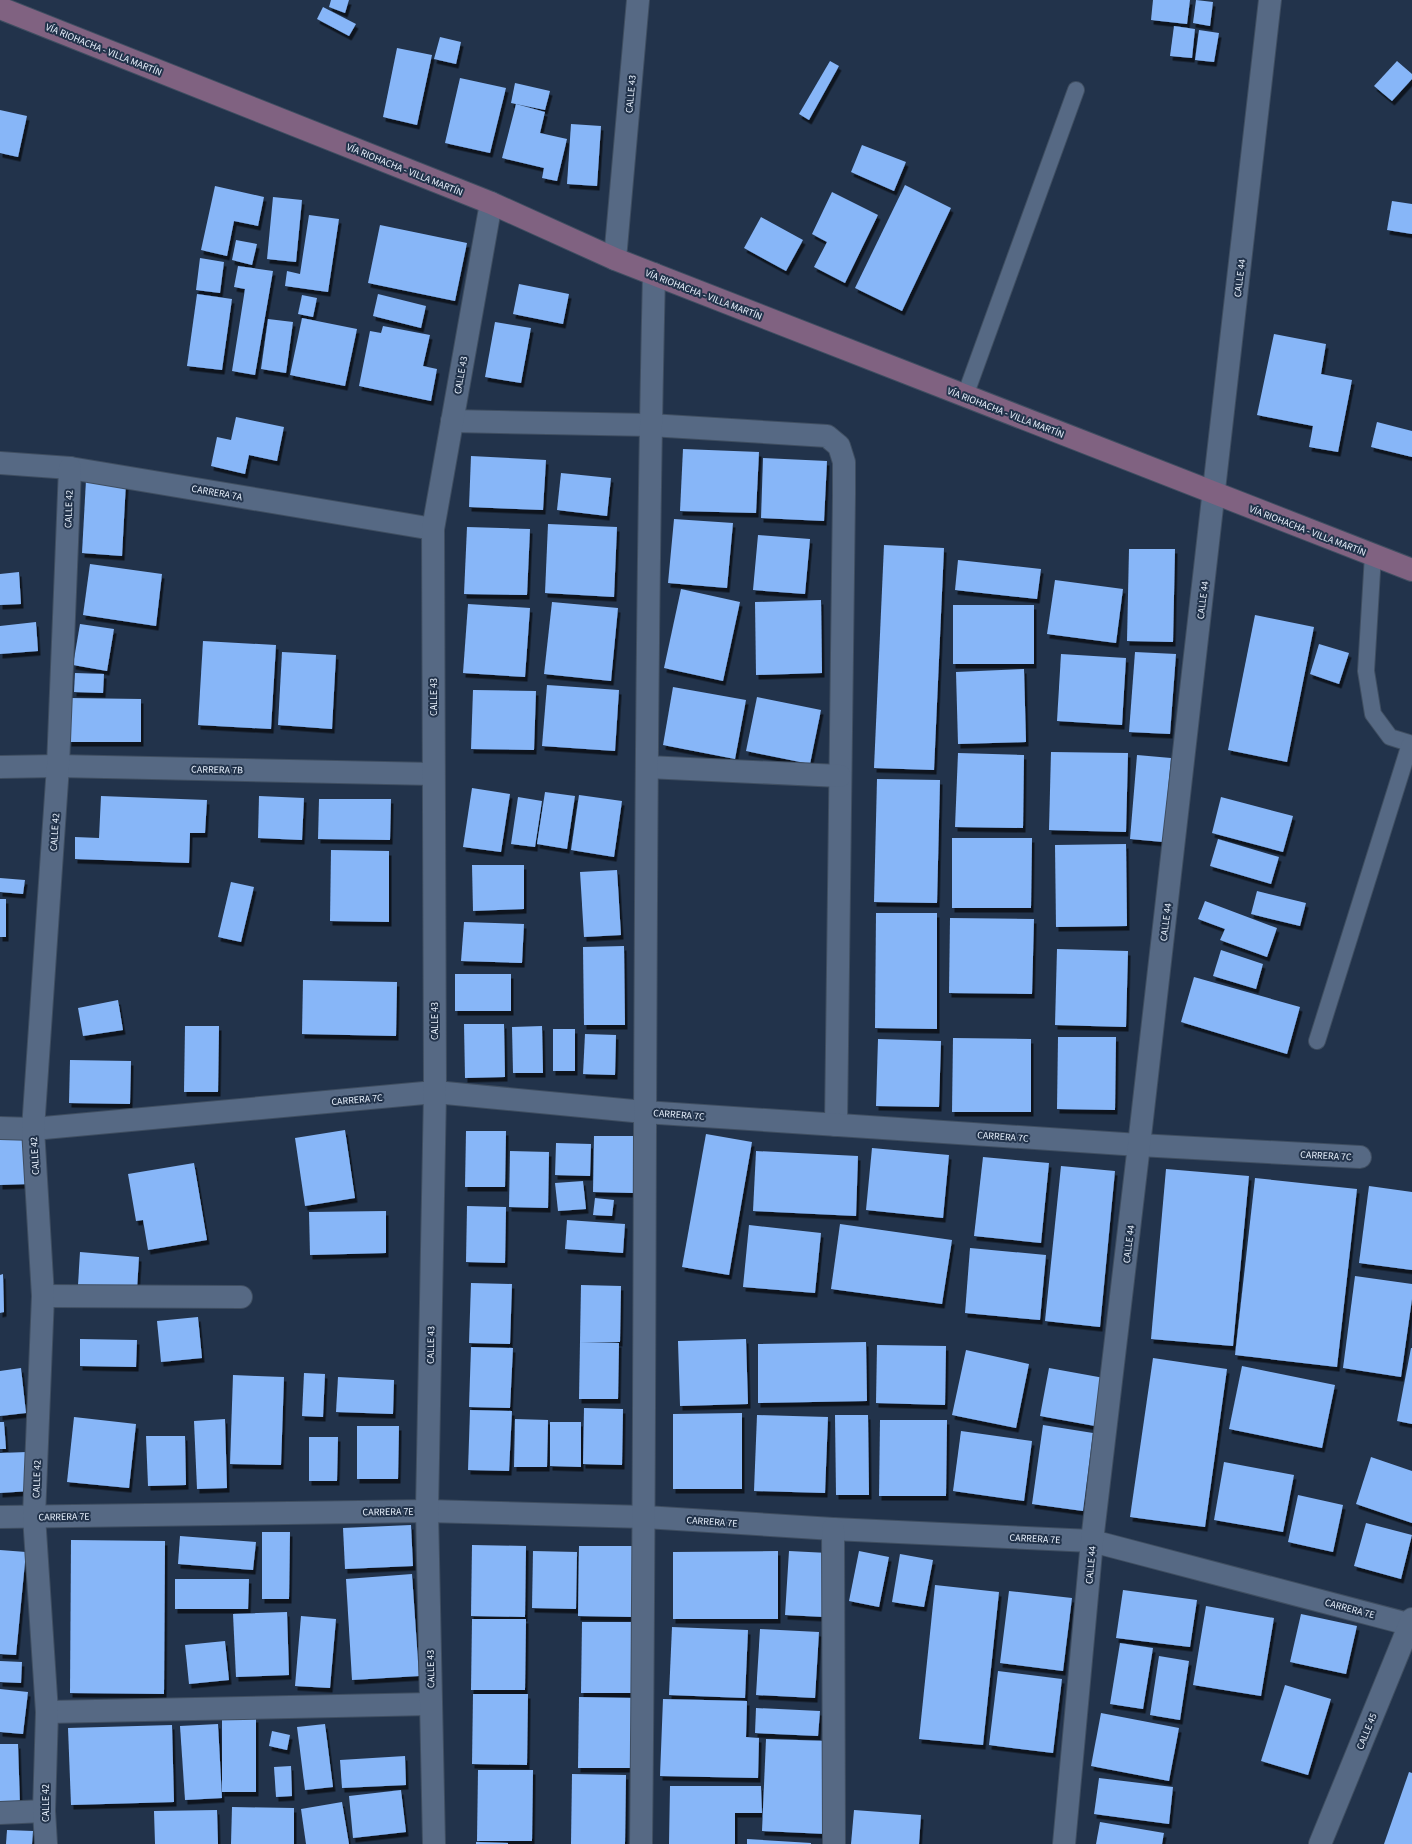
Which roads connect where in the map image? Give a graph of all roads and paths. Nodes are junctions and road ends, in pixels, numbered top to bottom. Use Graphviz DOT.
graph roads {
  1 [pos="638,0"];
  2 [pos="1270,0"];
  3 [pos="0,8"];
  4 [pos="1076,90"];
  5 [pos="491,203"];
  6 [pos="615,259"];
  7 [pos="654,274"];
  8 [pos="966,396"];
  9 [pos="452,421"];
  10 [pos="650,425"];
  11 [pos="0,463"];
  12 [pos="70,468"];
  13 [pos="1214,493"];
  14 [pos="433,529"];
  15 [pos="1373,555"];
  16 [pos="1412,570"];
  17 [pos="1411,744"];
  18 [pos="58,766"];
  19 [pos="0,767"];
  20 [pos="648,767"];
  21 [pos="433,774"];
  22 [pos="840,776"];
  23 [pos="1317,1041"];
  24 [pos="435,1092"];
  25 [pos="644,1112"];
  26 [pos="836,1125"];
  27 [pos="0,1128"];
  28 [pos="33,1129"];
  29 [pos="1139,1145"];
  30 [pos="1360,1157"];
  31 [pos="42,1296"];
  32 [pos="241,1297"];
  33 [pos="427,1511"];
  34 [pos="34,1516"];
  35 [pos="0,1517"];
  36 [pos="645,1517"];
  37 [pos="833,1529"];
  38 [pos="1092,1541"];
  39 [pos="1411,1622"];
  40 [pos="431,1704"];
  41 [pos="47,1712"];
  42 [pos="44,1811"];
  43 [pos="0,1813"];
  44 [pos="46,1844"];
  45 [pos="434,1844"];
  46 [pos="641,1844"];
  47 [pos="834,1844"];
  48 [pos="1064,1844"];
  49 [pos="1320,1844"];
  1 -- 6 [label="street, CALLE 43"];
  2 -- 13 [label="street, CALLE 44"];
  3 -- 5 [label="main road, VÍA RIOHACHA - VILLA MARTÍN"];
  4 -- 8 [label="lane"];
  5 -- 6 [label="main road, VÍA RIOHACHA - VILLA MARTÍN"];
  5 -- 9 [label="street, CALLE 43"];
  6 -- 7 [label="main road, VÍA RIOHACHA - VILLA MARTÍN"];
  7 -- 8 [label="main road, VÍA RIOHACHA - VILLA MARTÍN"];
  7 -- 10 [label="street"];
  8 -- 13 [label="main road, VÍA RIOHACHA - VILLA MARTÍN"];
  9 -- 10 [label="street"];
  9 -- 14 [label="street, CALLE 43"];
  10 -- 20 [label="street"];
  10 -- 22 [label="street"];
  11 -- 12 [label="street, CARRERA 7A"];
  12 -- 14 [label="street, CARRERA 7A"];
  12 -- 18 [label="street, CALLE 42"];
  13 -- 15 [label="main road, VÍA RIOHACHA - VILLA MARTÍN"];
  13 -- 29 [label="street, CALLE 44"];
  14 -- 21 [label="street, CALLE 43"];
  15 -- 16 [label="main road, VÍA RIOHACHA - VILLA MARTÍN"];
  15 -- 17 [label="lane"];
  17 -- 23 [label="lane"];
  18 -- 19 [label="street, CARRERA 7B"];
  18 -- 21 [label="street, CARRERA 7B"];
  18 -- 28 [label="street, CALLE 42"];
  20 -- 22 [label="street"];
  20 -- 25 [label="street"];
  21 -- 24 [label="street, CALLE 43"];
  22 -- 26 [label="street"];
  24 -- 25 [label="street, CARRERA 7C"];
  24 -- 28 [label="street, CARRERA 7C"];
  24 -- 33 [label="street, CALLE 43"];
  25 -- 26 [label="street, CARRERA 7C"];
  25 -- 36 [label="street"];
  26 -- 29 [label="street, CARRERA 7C"];
  27 -- 28 [label="street, CARRERA 7C"];
  28 -- 31 [label="street, CALLE 42"];
  29 -- 30 [label="street, CARRERA 7C"];
  29 -- 38 [label="street, CALLE 44"];
  31 -- 32 [label="street"];
  31 -- 34 [label="street, CALLE 42"];
  33 -- 34 [label="street, CARRERA 7E"];
  33 -- 36 [label="street, CARRERA 7E"];
  33 -- 40 [label="street, CALLE 43"];
  34 -- 35 [label="street, CARRERA 7E"];
  34 -- 41 [label="street, CALLE 42"];
  36 -- 37 [label="street, CARRERA 7E"];
  36 -- 46 [label="street"];
  37 -- 38 [label="street, CARRERA 7E"];
  37 -- 47 [label="street"];
  38 -- 39 [label="street, CARRERA 7E"];
  38 -- 48 [label="street, CALLE 44"];
  39 -- 49 [label="street, CALLE 45"];
  40 -- 41 [label="street"];
  40 -- 45 [label="street, CALLE 43"];
  41 -- 42 [label="street, CALLE 42"];
  42 -- 43 [label="street"];
  42 -- 44 [label="street, CALLE 42"];
}
